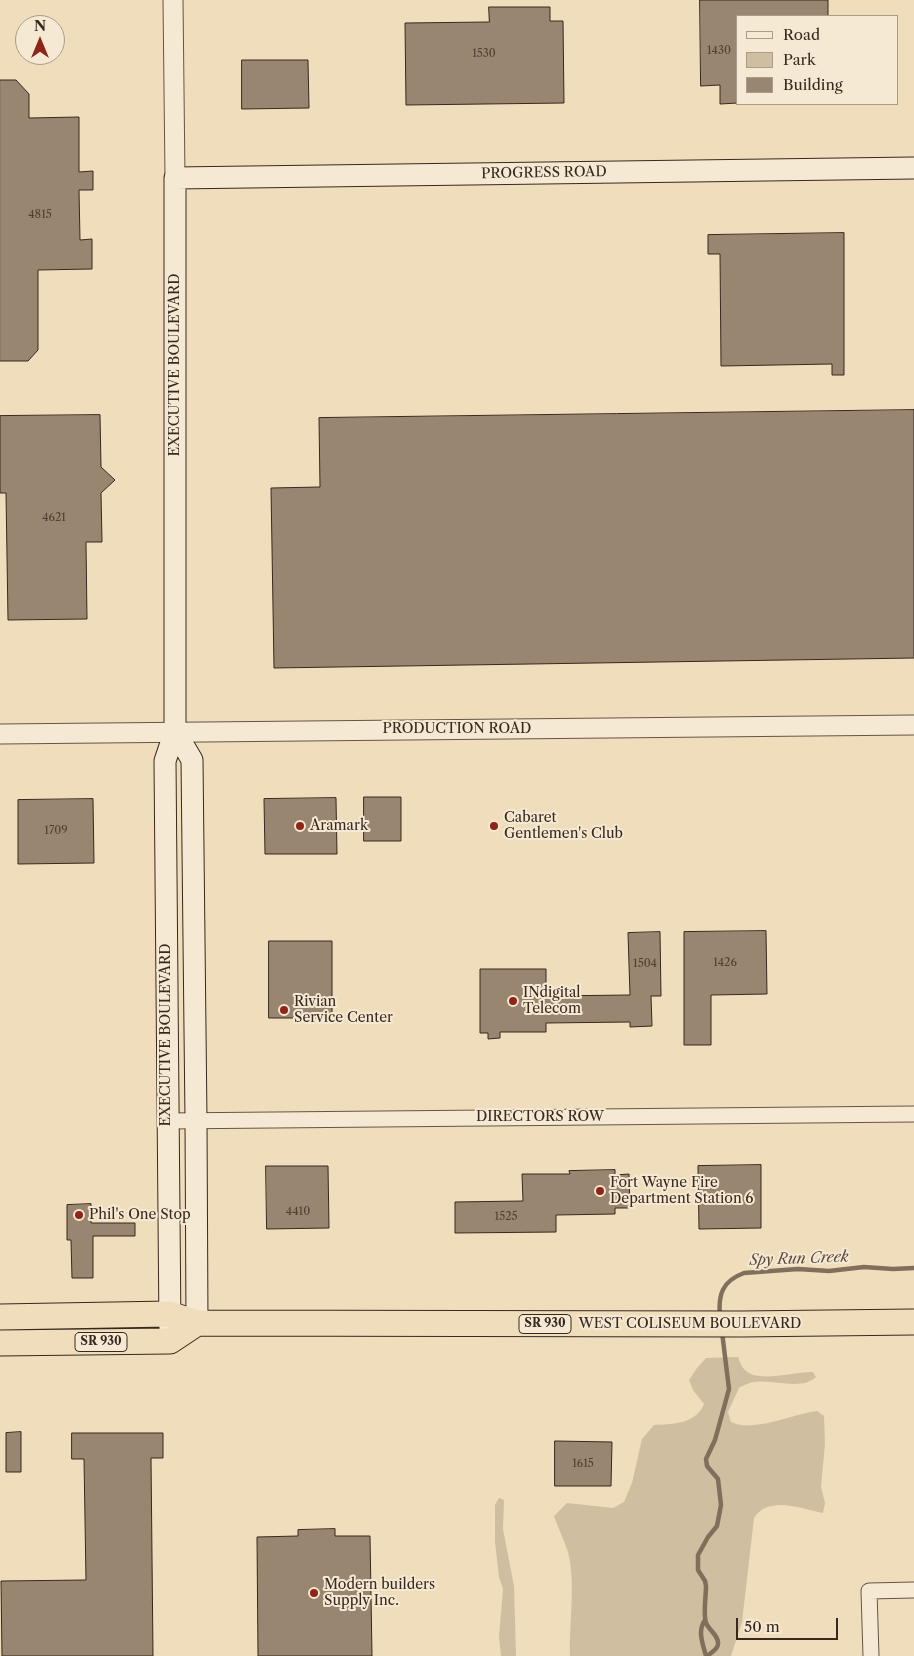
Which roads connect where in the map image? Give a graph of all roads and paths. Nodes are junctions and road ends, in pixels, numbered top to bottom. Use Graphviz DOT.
graph roads {
  1 [pos="173,0"];
  2 [pos="914,168"];
  3 [pos="175,178"];
  4 [pos="914,725"];
  5 [pos="175,731"];
  6 [pos="0,734"];
  7 [pos="914,1114"];
  8 [pos="196,1120"];
  9 [pos="167,1121"];
  10 [pos="170,1314"];
  11 [pos="0,1317"];
  12 [pos="914,1322"];
  13 [pos="196,1323"];
  14 [pos="170,1341"];
  15 [pos="0,1342"];
  16 [pos="914,1590"];
  17 [pos="871,1656"];
  1 -- 3 [label="street, EXECUTIVE BOULEVARD"];
  2 -- 3 [label="main road, PROGRESS ROAD"];
  3 -- 5 [label="main road, EXECUTIVE BOULEVARD"];
  4 -- 5 [label="street, PRODUCTION ROAD"];
  5 -- 6 [label="street, PRODUCTION ROAD"];
  5 -- 8 [label="main road, EXECUTIVE BOULEVARD"];
  5 -- 9 [label="main road, EXECUTIVE BOULEVARD"];
  7 -- 8 [label="street, DIRECTORS ROW"];
  8 -- 9 [label="street, DIRECTORS ROW"];
  8 -- 13 [label="main road, EXECUTIVE BOULEVARD"];
  9 -- 10 [label="main road, EXECUTIVE BOULEVARD"];
  10 -- 11 [label="highway, WEST COLISEUM BOULEVARD / SR 930"];
  10 -- 13 [label="highway, WEST COLISEUM BOULEVARD / SR 930"];
  10 -- 14 [label="main road, EXECUTIVE BOULEVARD"];
  12 -- 13 [label="highway, WEST COLISEUM BOULEVARD / SR 930"];
  13 -- 14 [label="highway"];
  14 -- 15 [label="highway, SR 930"];
  16 -- 17 [label="street"];
}
